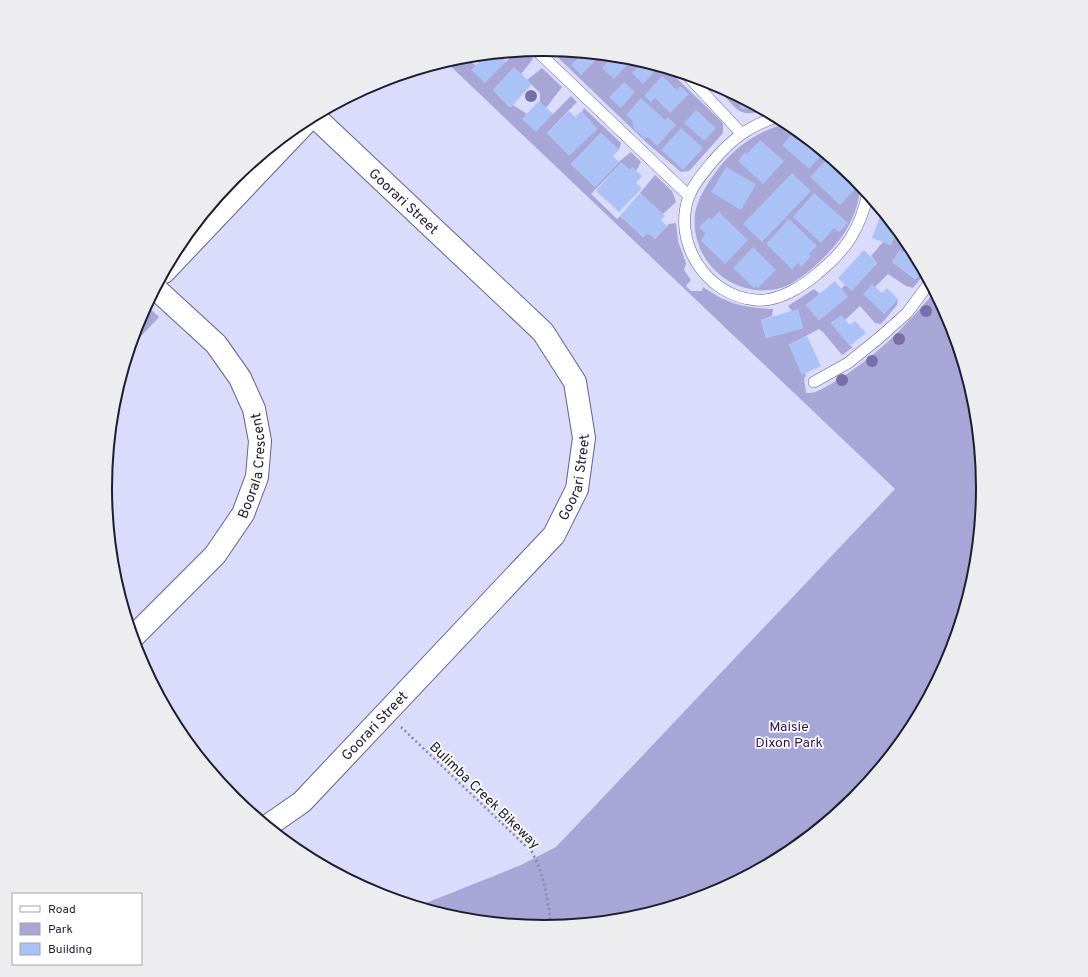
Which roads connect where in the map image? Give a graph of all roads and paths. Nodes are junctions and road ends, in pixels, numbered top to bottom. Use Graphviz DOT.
graph roads {
  1 [pos="542,56"];
  2 [pos="696,84"];
  3 [pos="318,120"];
  4 [pos="769,120"];
  5 [pos="741,133"];
  6 [pos="291,138"];
  7 [pos="689,196"];
  8 [pos="866,200"];
  9 [pos="179,257"];
  10 [pos="927,287"];
  11 [pos="159,292"];
  12 [pos="814,382"];
  13 [pos="136,634"];
  14 [pos="386,713"];
  15 [pos="270,823"];
  16 [pos="550,921"];
  1 -- 7 [label="lane"];
  2 -- 5 [label="lane"];
  3 -- 14 [label="street, Goorari Street"];
  4 -- 5 [label="lane"];
  5 -- 7 [label="lane"];
  6 -- 9 [label="street"];
  7 -- 8 [label="lane"];
  10 -- 12 [label="lane"];
  11 -- 13 [label="street, Boorala Crescent"];
  14 -- 15 [label="street, Goorari Street"];
  14 -- 16 [label="path, Bulimba Creek Bikeway"];
}
